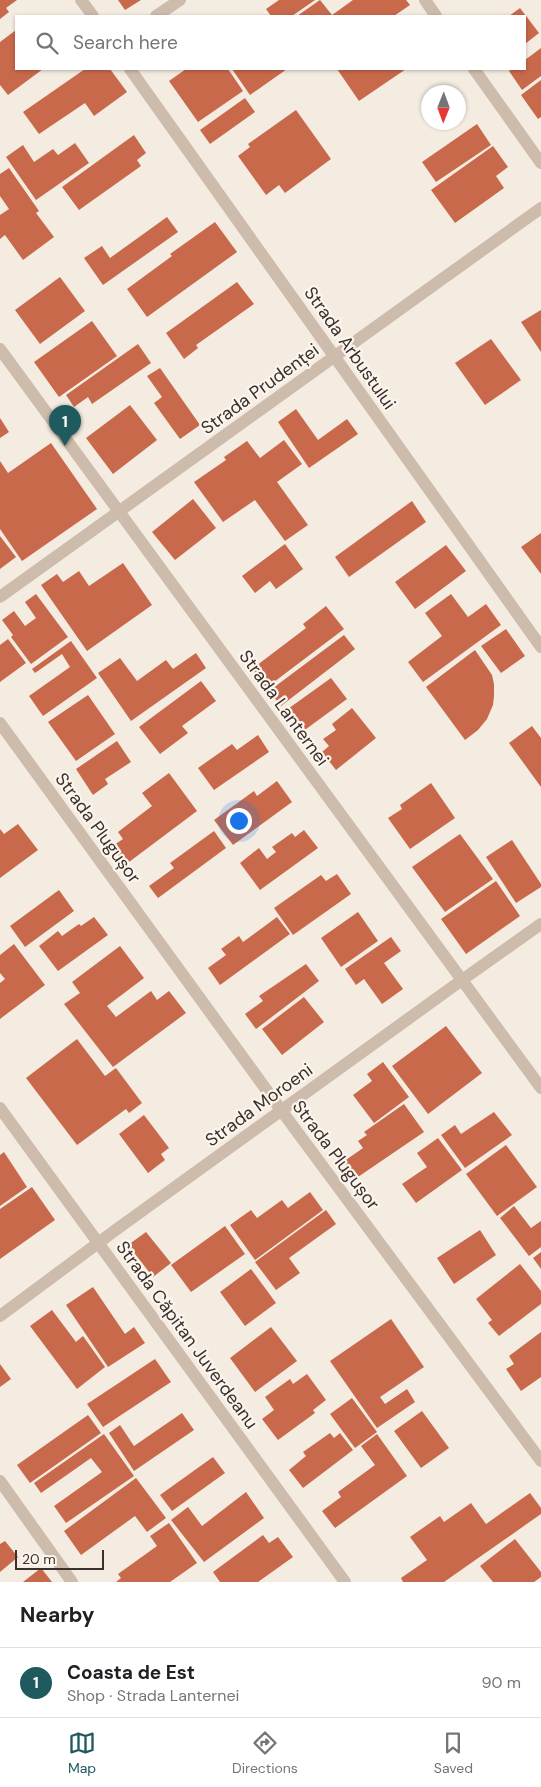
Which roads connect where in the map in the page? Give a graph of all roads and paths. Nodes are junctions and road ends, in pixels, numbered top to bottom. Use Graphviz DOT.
graph roads {
  1 [pos="81,0"];
  2 [pos="180,0"];
  3 [pos="424,0"];
  4 [pos="92,15"];
  5 [pos="158,15"];
  6 [pos="435,15"];
  7 [pos="131,70"];
  8 [pos="475,70"];
  9 [pos="541,163"];
  10 [pos="541,208"];
  11 [pos="0,349"];
  12 [pos="335,357"];
  13 [pos="118,512"];
  14 [pos="0,597"];
  15 [pos="541,647"];
  16 [pos="0,723"];
  17 [pos="541,924"];
  18 [pos="462,980"];
  19 [pos="541,1088"];
  20 [pos="0,1108"];
  21 [pos="281,1110"];
  22 [pos="98,1243"];
  23 [pos="0,1316"];
  24 [pos="541,1461"];
  25 [pos="0,1480"];
  26 [pos="72,1582"];
  27 [pos="345,1582"];
  1 -- 4 [label="street"];
  2 -- 5 [label="street"];
  3 -- 6 [label="street"];
  7 -- 12 [label="street, Strada Arbustului"];
  8 -- 9 [label="street"];
  10 -- 12 [label="street, Strada Prudenței"];
  11 -- 13 [label="street, Strada Lanternei"];
  12 -- 13 [label="street, Strada Prudenței"];
  12 -- 15 [label="street, Strada Arbustului"];
  13 -- 14 [label="street, Strada Prudenței"];
  13 -- 18 [label="street, Strada Lanternei"];
  16 -- 21 [label="street, Strada Plugușor"];
  17 -- 18 [label="street, Strada Moroeni"];
  18 -- 19 [label="street, Strada Lanternei"];
  18 -- 21 [label="street, Strada Moroeni"];
  20 -- 22 [label="street, Strada Căpitan Juverdeanu"];
  21 -- 22 [label="street, Strada Moroeni"];
  21 -- 24 [label="street, Strada Plugușor"];
  22 -- 23 [label="street, Strada Moroeni"];
  22 -- 27 [label="street, Strada Căpitan Juverdeanu"];
  25 -- 26 [label="street"];
}
